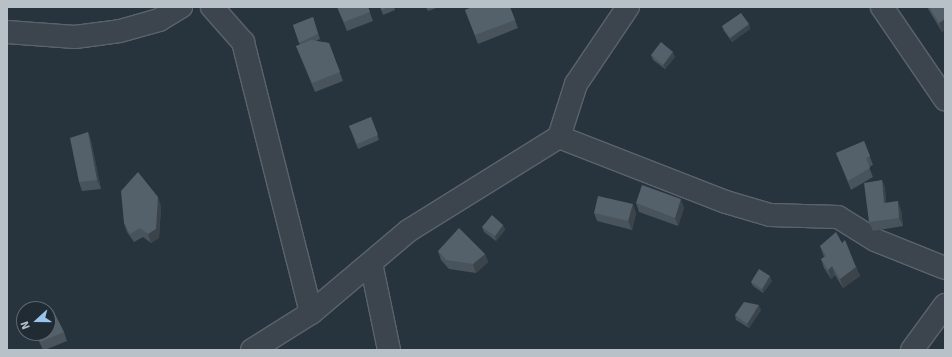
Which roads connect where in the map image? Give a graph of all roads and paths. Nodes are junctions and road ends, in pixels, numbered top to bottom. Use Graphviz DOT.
graph roads {
  1 [pos="181,7"];
  2 [pos="212,7"];
  3 [pos="882,7"];
  4 [pos="619,13"];
  5 [pos="7,32"];
  6 [pos="945,99"];
  7 [pos="559,137"];
  8 [pos="371,263"];
  9 [pos="945,268"];
  10 [pos="945,305"];
  11 [pos="311,313"];
  12 [pos="252,350"];
  13 [pos="389,350"];
  14 [pos="912,350"];
  1 -- 5 [label="street"];
  2 -- 11 [label="street"];
  3 -- 6 [label="street"];
  4 -- 7 [label="street"];
  7 -- 8 [label="street"];
  7 -- 9 [label="street"];
  8 -- 11 [label="street"];
  8 -- 13 [label="street"];
  10 -- 14 [label="street"];
  11 -- 12 [label="street"];
}
